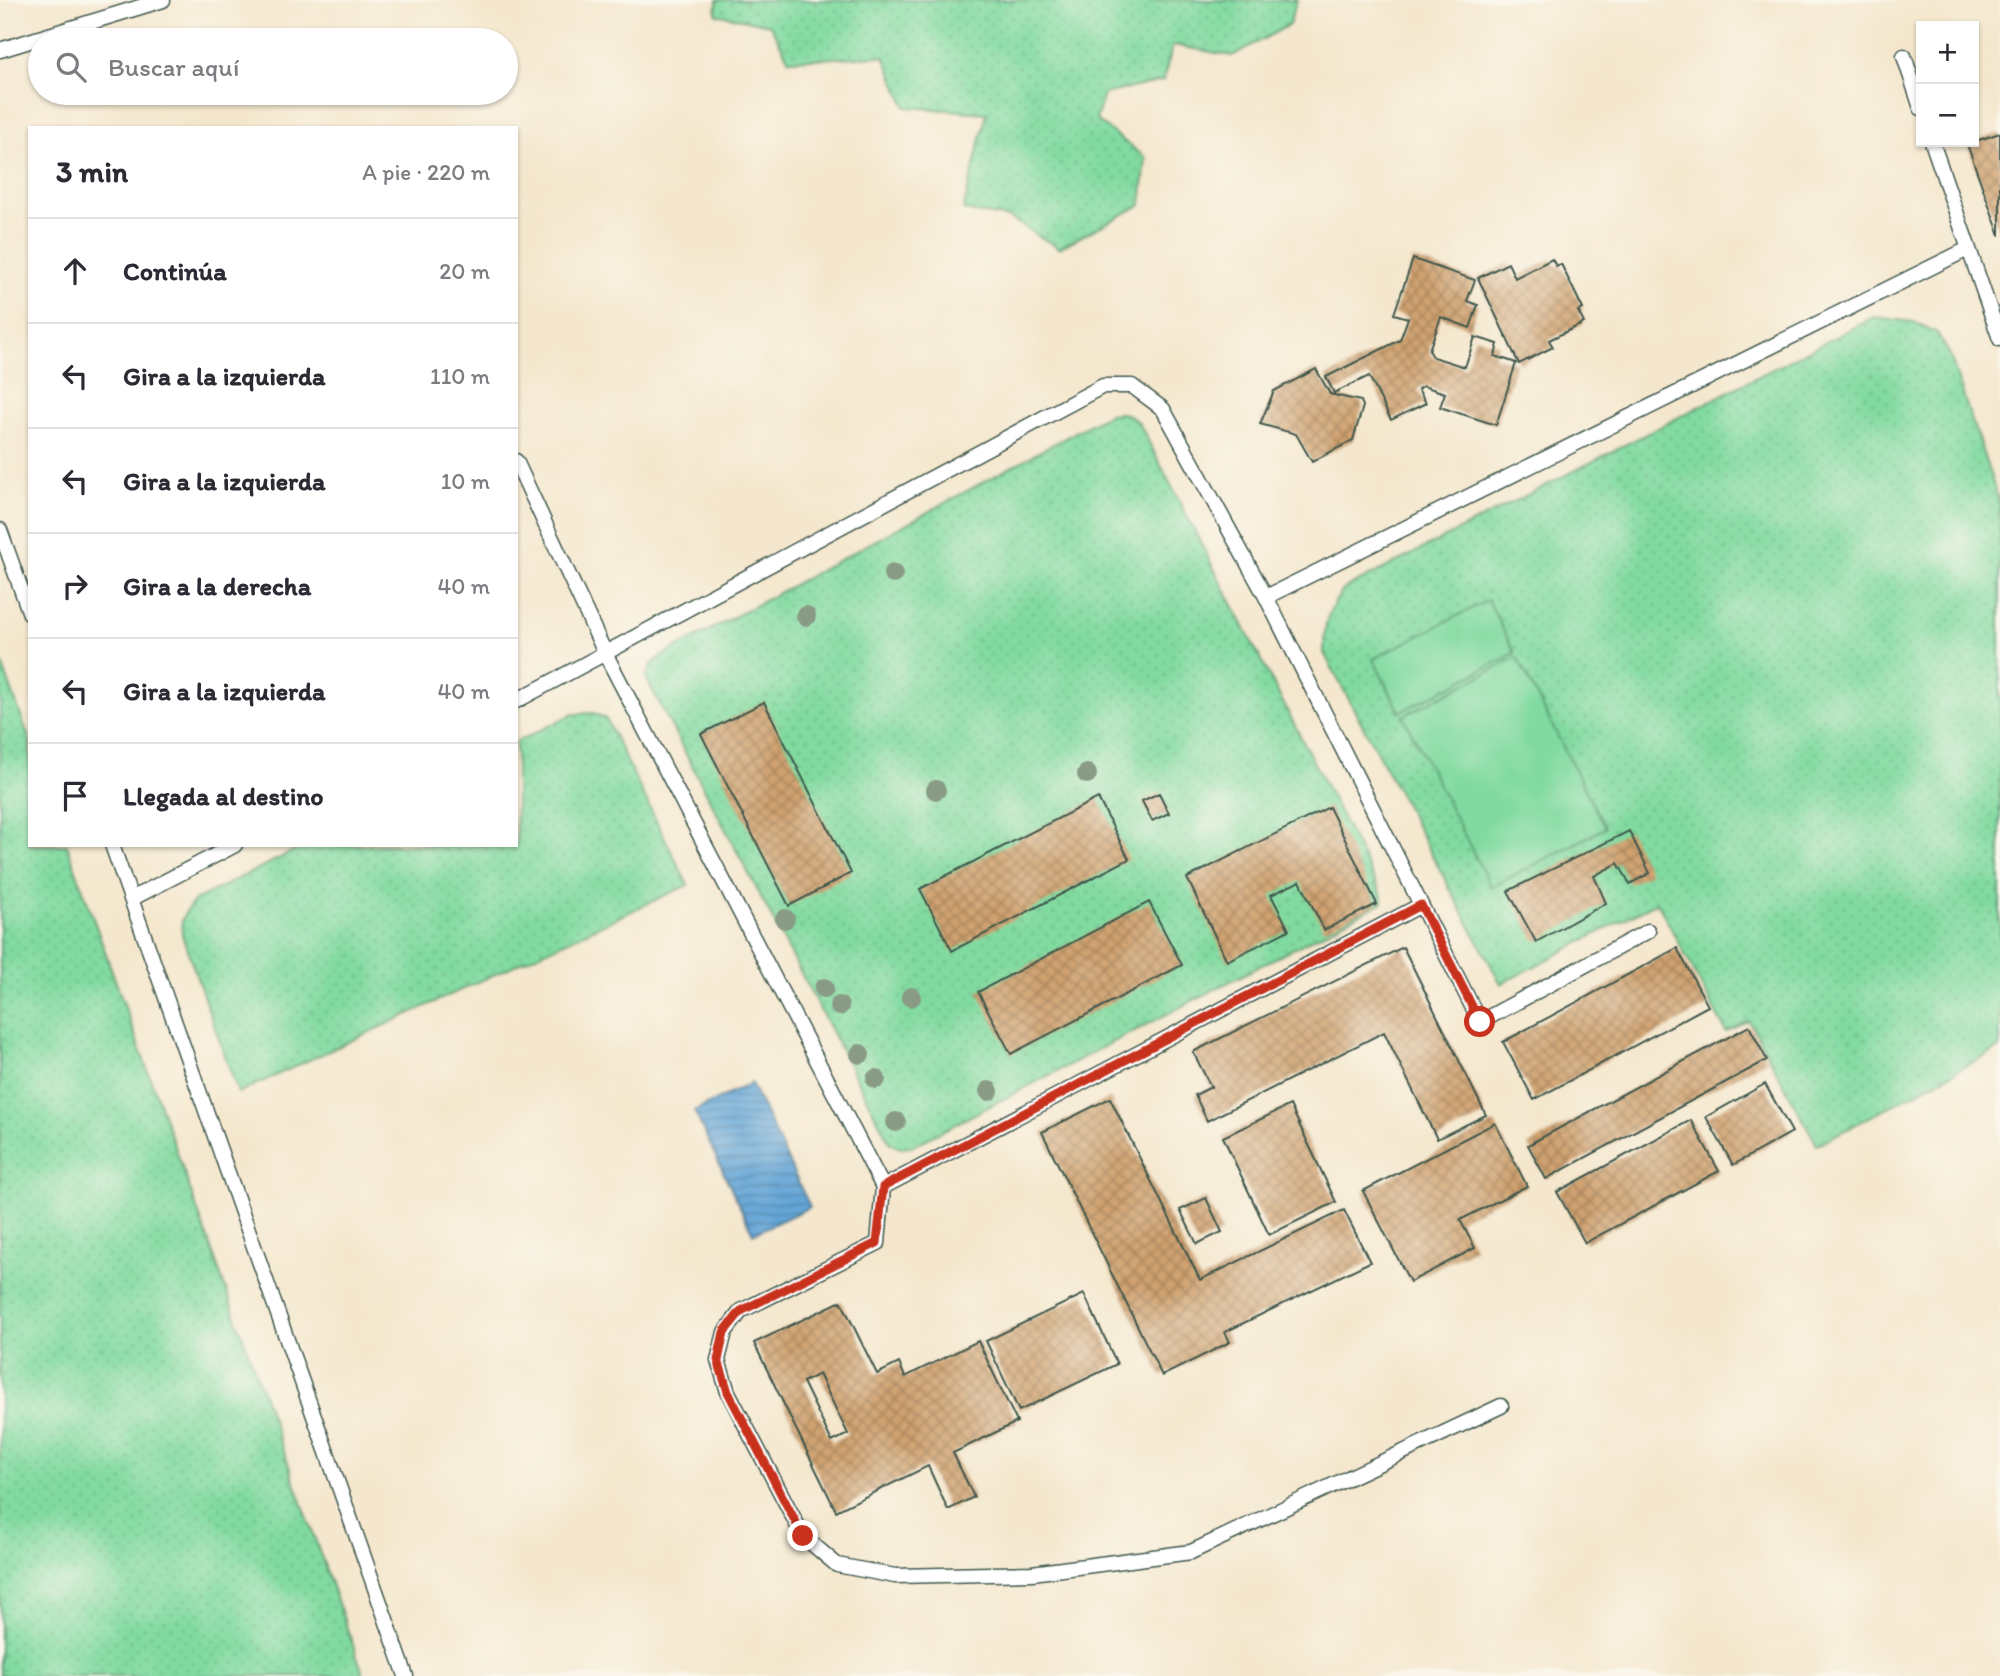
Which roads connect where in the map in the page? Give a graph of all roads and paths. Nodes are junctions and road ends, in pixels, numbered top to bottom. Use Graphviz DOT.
graph roads {
  1 [pos="163,0"];
  2 [pos="72,28"];
  3 [pos="28,41"];
  4 [pos="0,50"];
  5 [pos="1904,56"];
  6 [pos="1916,93"];
  7 [pos="1934,147"];
  8 [pos="1968,248"];
  9 [pos="2000,340"];
  10 [pos="518,465"];
  11 [pos="0,530"];
  12 [pos="1266,597"];
  13 [pos="28,608"];
  14 [pos="606,655"];
  15 [pos="518,700"];
  16 [pos="113,847"];
  17 [pos="231,847"];
  18 [pos="131,899"];
  19 [pos="1421,905"];
  20 [pos="1648,931"];
  21 [pos="883,1187"];
  22 [pos="1501,1406"];
  23 [pos="406,1676"];
  1 -- 2 [label="lane"];
  3 -- 4 [label="lane"];
  5 -- 6 [label="lane"];
  7 -- 8 [label="lane"];
  8 -- 9 [label="lane"];
  8 -- 12 [label="lane"];
  10 -- 14 [label="lane"];
  11 -- 13 [label="lane"];
  12 -- 14 [label="lane"];
  12 -- 19 [label="lane"];
  14 -- 15 [label="lane"];
  14 -- 21 [label="lane"];
  16 -- 18 [label="lane"];
  17 -- 18 [label="lane"];
  18 -- 23 [label="lane"];
  19 -- 20 [label="lane"];
  19 -- 21 [label="lane"];
  21 -- 22 [label="lane"];
}
